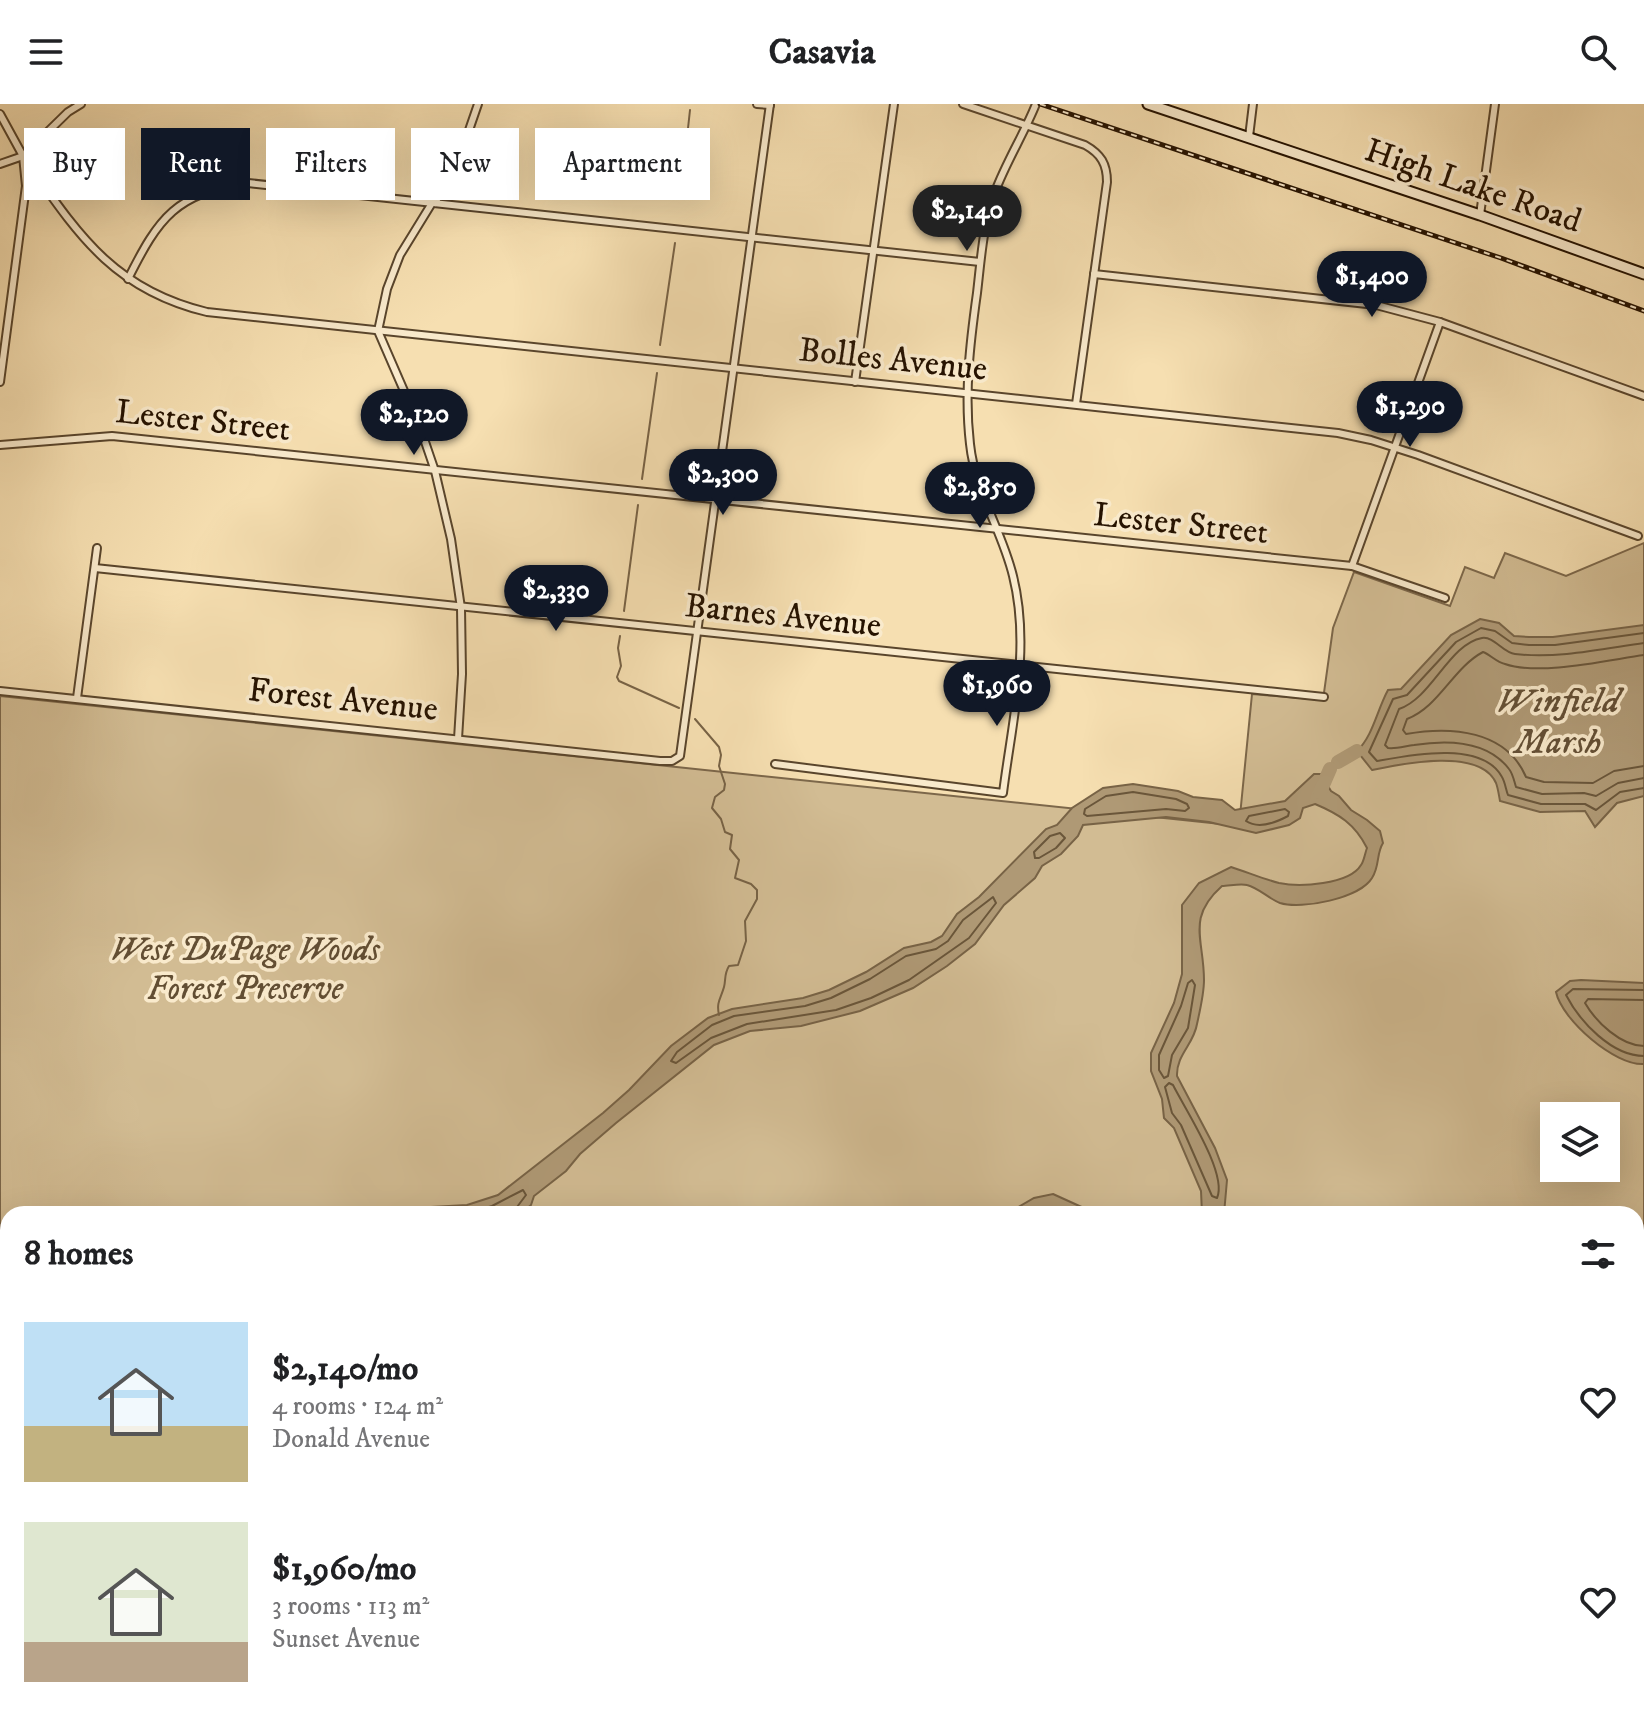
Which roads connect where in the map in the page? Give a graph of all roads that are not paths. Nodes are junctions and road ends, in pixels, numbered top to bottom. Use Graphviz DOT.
graph roads {
  1 [pos="81,104"];
  2 [pos="478,104"];
  3 [pos="757,104"];
  4 [pos="894,104"];
  5 [pos="963,104"];
  6 [pos="1036,104"];
  7 [pos="1148,104"];
  8 [pos="1253,104"];
  9 [pos="1495,104"];
  10 [pos="770,105"];
  11 [pos="0,114"];
  12 [pos="1027,126"];
  13 [pos="1249,137"];
  14 [pos="23,156"];
  15 [pos="0,164"];
  16 [pos="434,203"];
  17 [pos="1480,215"];
  18 [pos="752,237"];
  19 [pos="874,250"];
  20 [pos="980,262"];
  21 [pos="1094,274"];
  22 [pos="1644,274"];
  23 [pos="130,281"];
  24 [pos="1440,322"];
  25 [pos="378,331"];
  26 [pos="734,369"];
  27 [pos="0,382"];
  28 [pos="855,382"];
  29 [pos="968,394"];
  30 [pos="1644,396"];
  31 [pos="1076,404"];
  32 [pos="0,445"];
  33 [pos="1395,447"];
  34 [pos="435,471"];
  35 [pos="715,501"];
  36 [pos="996,530"];
  37 [pos="1638,536"];
  38 [pos="97,548"];
  39 [pos="1352,566"];
  40 [pos="95,568"];
  41 [pos="1445,598"];
  42 [pos="461,608"];
  43 [pos="697,633"];
  44 [pos="1020,667"];
  45 [pos="0,691"];
  46 [pos="1324,697"];
  47 [pos="77,698"];
  48 [pos="458,739"];
  49 [pos="775,764"];
  1 -- 14 [label="street"];
  2 -- 16 [label="street"];
  3 -- 10 [label="street"];
  4 -- 19 [label="street"];
  5 -- 12 [label="street"];
  6 -- 12 [label="street"];
  7 -- 13 [label="street, High Lake Road"];
  8 -- 13 [label="street"];
  9 -- 17 [label="street"];
  10 -- 18 [label="street"];
  11 -- 14 [label="street, Bolles Avenue"];
  12 -- 20 [label="street"];
  12 -- 21 [label="street"];
  13 -- 17 [label="street, High Lake Road"];
  14 -- 15 [label="street"];
  14 -- 23 [label="street, Bolles Avenue"];
  14 -- 27 [label="street"];
  16 -- 18 [label="street"];
  16 -- 23 [label="street"];
  16 -- 25 [label="street"];
  17 -- 22 [label="street, High Lake Road"];
  18 -- 19 [label="street"];
  18 -- 26 [label="street"];
  19 -- 20 [label="street"];
  19 -- 28 [label="street"];
  20 -- 29 [label="street"];
  21 -- 24 [label="street"];
  21 -- 31 [label="street"];
  23 -- 25 [label="street, Bolles Avenue"];
  24 -- 30 [label="street"];
  24 -- 33 [label="street"];
  25 -- 26 [label="street, Bolles Avenue"];
  25 -- 34 [label="street"];
  26 -- 28 [label="street, Bolles Avenue"];
  26 -- 35 [label="street"];
  28 -- 29 [label="street, Bolles Avenue"];
  29 -- 31 [label="street, Bolles Avenue"];
  29 -- 36 [label="street"];
  31 -- 33 [label="street, Bolles Avenue"];
  32 -- 34 [label="street, Lester Street"];
  33 -- 37 [label="street, Bolles Avenue"];
  33 -- 39 [label="street"];
  34 -- 35 [label="street, Lester Street"];
  34 -- 42 [label="street"];
  35 -- 36 [label="street, Lester Street"];
  35 -- 43 [label="street"];
  36 -- 39 [label="street, Lester Street"];
  36 -- 44 [label="street"];
  38 -- 40 [label="street"];
  39 -- 41 [label="street, Lester Street"];
  40 -- 42 [label="street, Barnes Avenue"];
  40 -- 47 [label="street"];
  42 -- 43 [label="street, Barnes Avenue"];
  42 -- 48 [label="street"];
  43 -- 44 [label="street, Barnes Avenue"];
  43 -- 48 [label="street, Forest Avenue"];
  44 -- 46 [label="street, Barnes Avenue"];
  44 -- 49 [label="street"];
  45 -- 47 [label="street, Forest Avenue"];
  47 -- 48 [label="street, Forest Avenue"];
}
